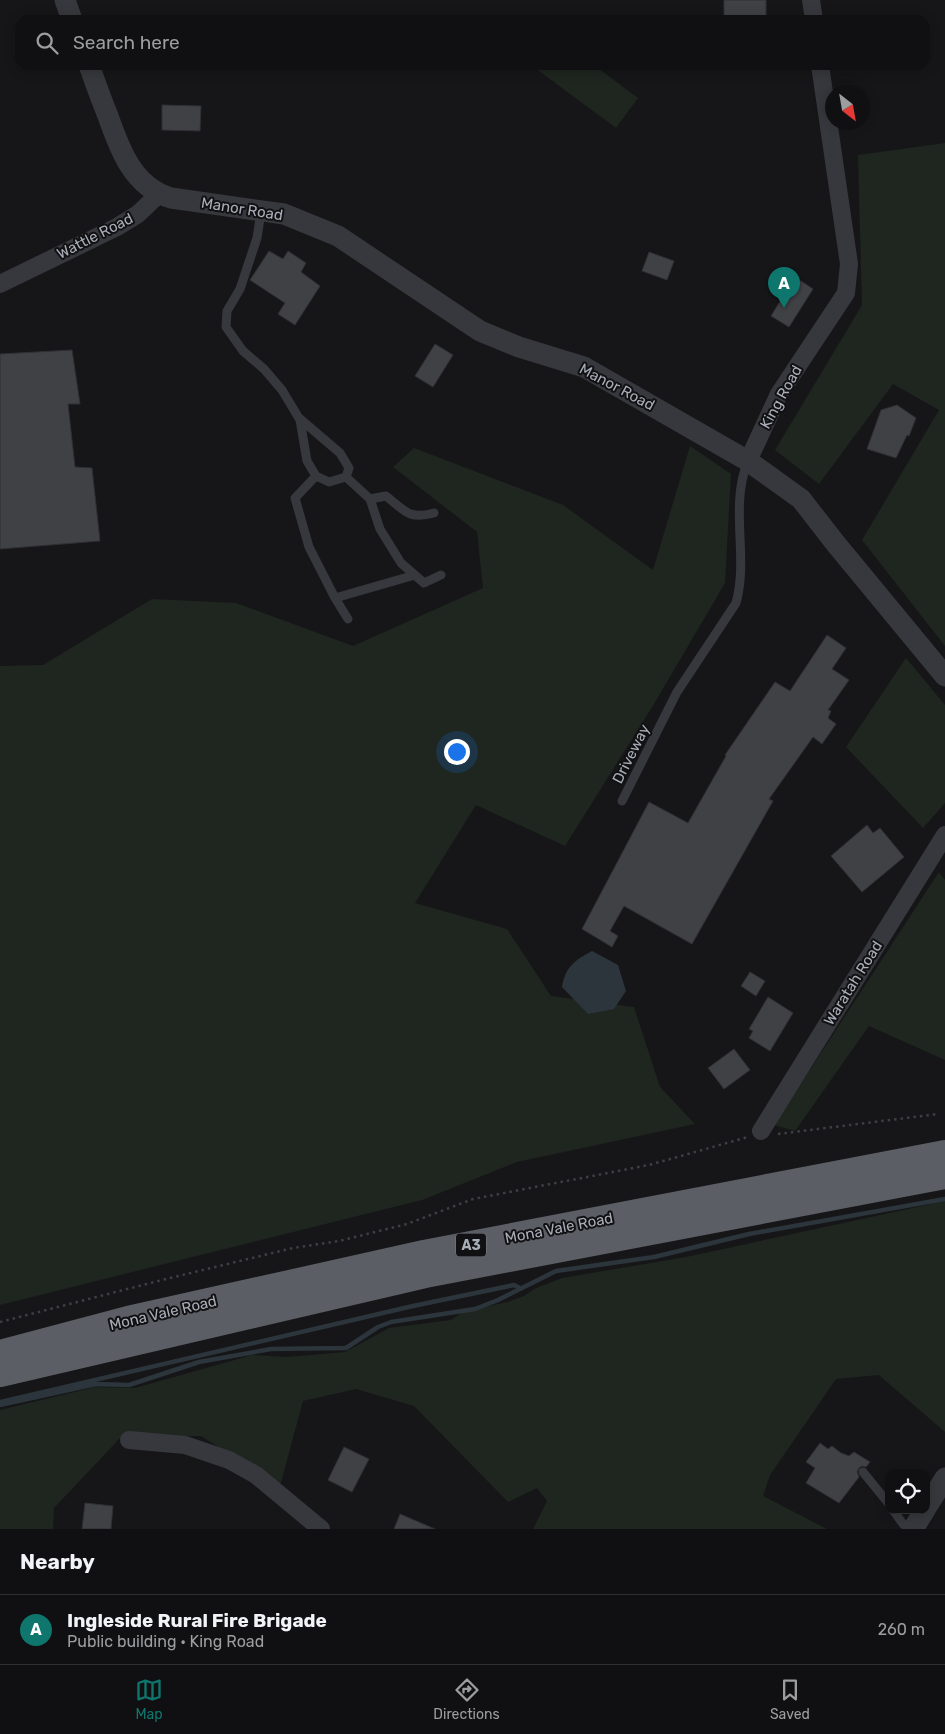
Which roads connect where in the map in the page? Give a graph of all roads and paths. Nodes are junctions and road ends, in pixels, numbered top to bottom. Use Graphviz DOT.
graph roads {
  1 [pos="65,0"];
  2 [pos="811,0"];
  3 [pos="70,15"];
  4 [pos="813,15"];
  5 [pos="91,70"];
  6 [pos="821,70"];
  7 [pos="158,194"];
  8 [pos="261,212"];
  9 [pos="0,284"];
  10 [pos="299,418"];
  11 [pos="748,461"];
  12 [pos="316,476"];
  13 [pos="346,477"];
  14 [pos="370,499"];
  15 [pos="434,512"];
  16 [pos="415,575"];
  17 [pos="441,575"];
  18 [pos="335,598"];
  19 [pos="348,619"];
  20 [pos="945,676"];
  21 [pos="663,719"];
  22 [pos="622,801"];
  23 [pos="945,835"];
  24 [pos="938,1114"];
  25 [pos="762,1134"];
  26 [pos="945,1154"];
  27 [pos="945,1175"];
  28 [pos="0,1322"];
  29 [pos="0,1354"];
  30 [pos="0,1374"];
  31 [pos="129,1440"];
  32 [pos="863,1472"];
  33 [pos="945,1478"];
  34 [pos="885,1499"];
  35 [pos="930,1501"];
  36 [pos="896,1514"];
  37 [pos="922,1514"];
  38 [pos="320,1529"];
  39 [pos="911,1529"];
  1 -- 3 [label="street"];
  2 -- 4 [label="street"];
  5 -- 7 [label="street"];
  6 -- 11 [label="street, King Road"];
  7 -- 8 [label="street, Manor Road"];
  7 -- 9 [label="street, Wattle Road"];
  8 -- 10 [label="lane"];
  8 -- 11 [label="street, Manor Road"];
  10 -- 12 [label="lane"];
  10 -- 13 [label="lane"];
  11 -- 20 [label="street, Manor Road"];
  11 -- 21 [label="lane, King Road"];
  12 -- 13 [label="lane"];
  12 -- 18 [label="lane"];
  13 -- 14 [label="lane"];
  14 -- 15 [label="lane"];
  14 -- 16 [label="lane"];
  16 -- 17 [label="lane"];
  16 -- 18 [label="lane"];
  18 -- 19 [label="lane"];
  21 -- 22 [label="lane, Driveway"];
  23 -- 25 [label="street, Waratah Road"];
  24 -- 25 [label="path"];
  25 -- 28 [label="path"];
  26 -- 29 [label="highway, Mona Vale Road / A3"];
  27 -- 30 [label="highway, Mona Vale Road / A3"];
  31 -- 38 [label="street"];
  32 -- 34 [label="lane"];
  33 -- 35 [label="street"];
  36 -- 39 [label="lane"];
  37 -- 39 [label="street"];
}
